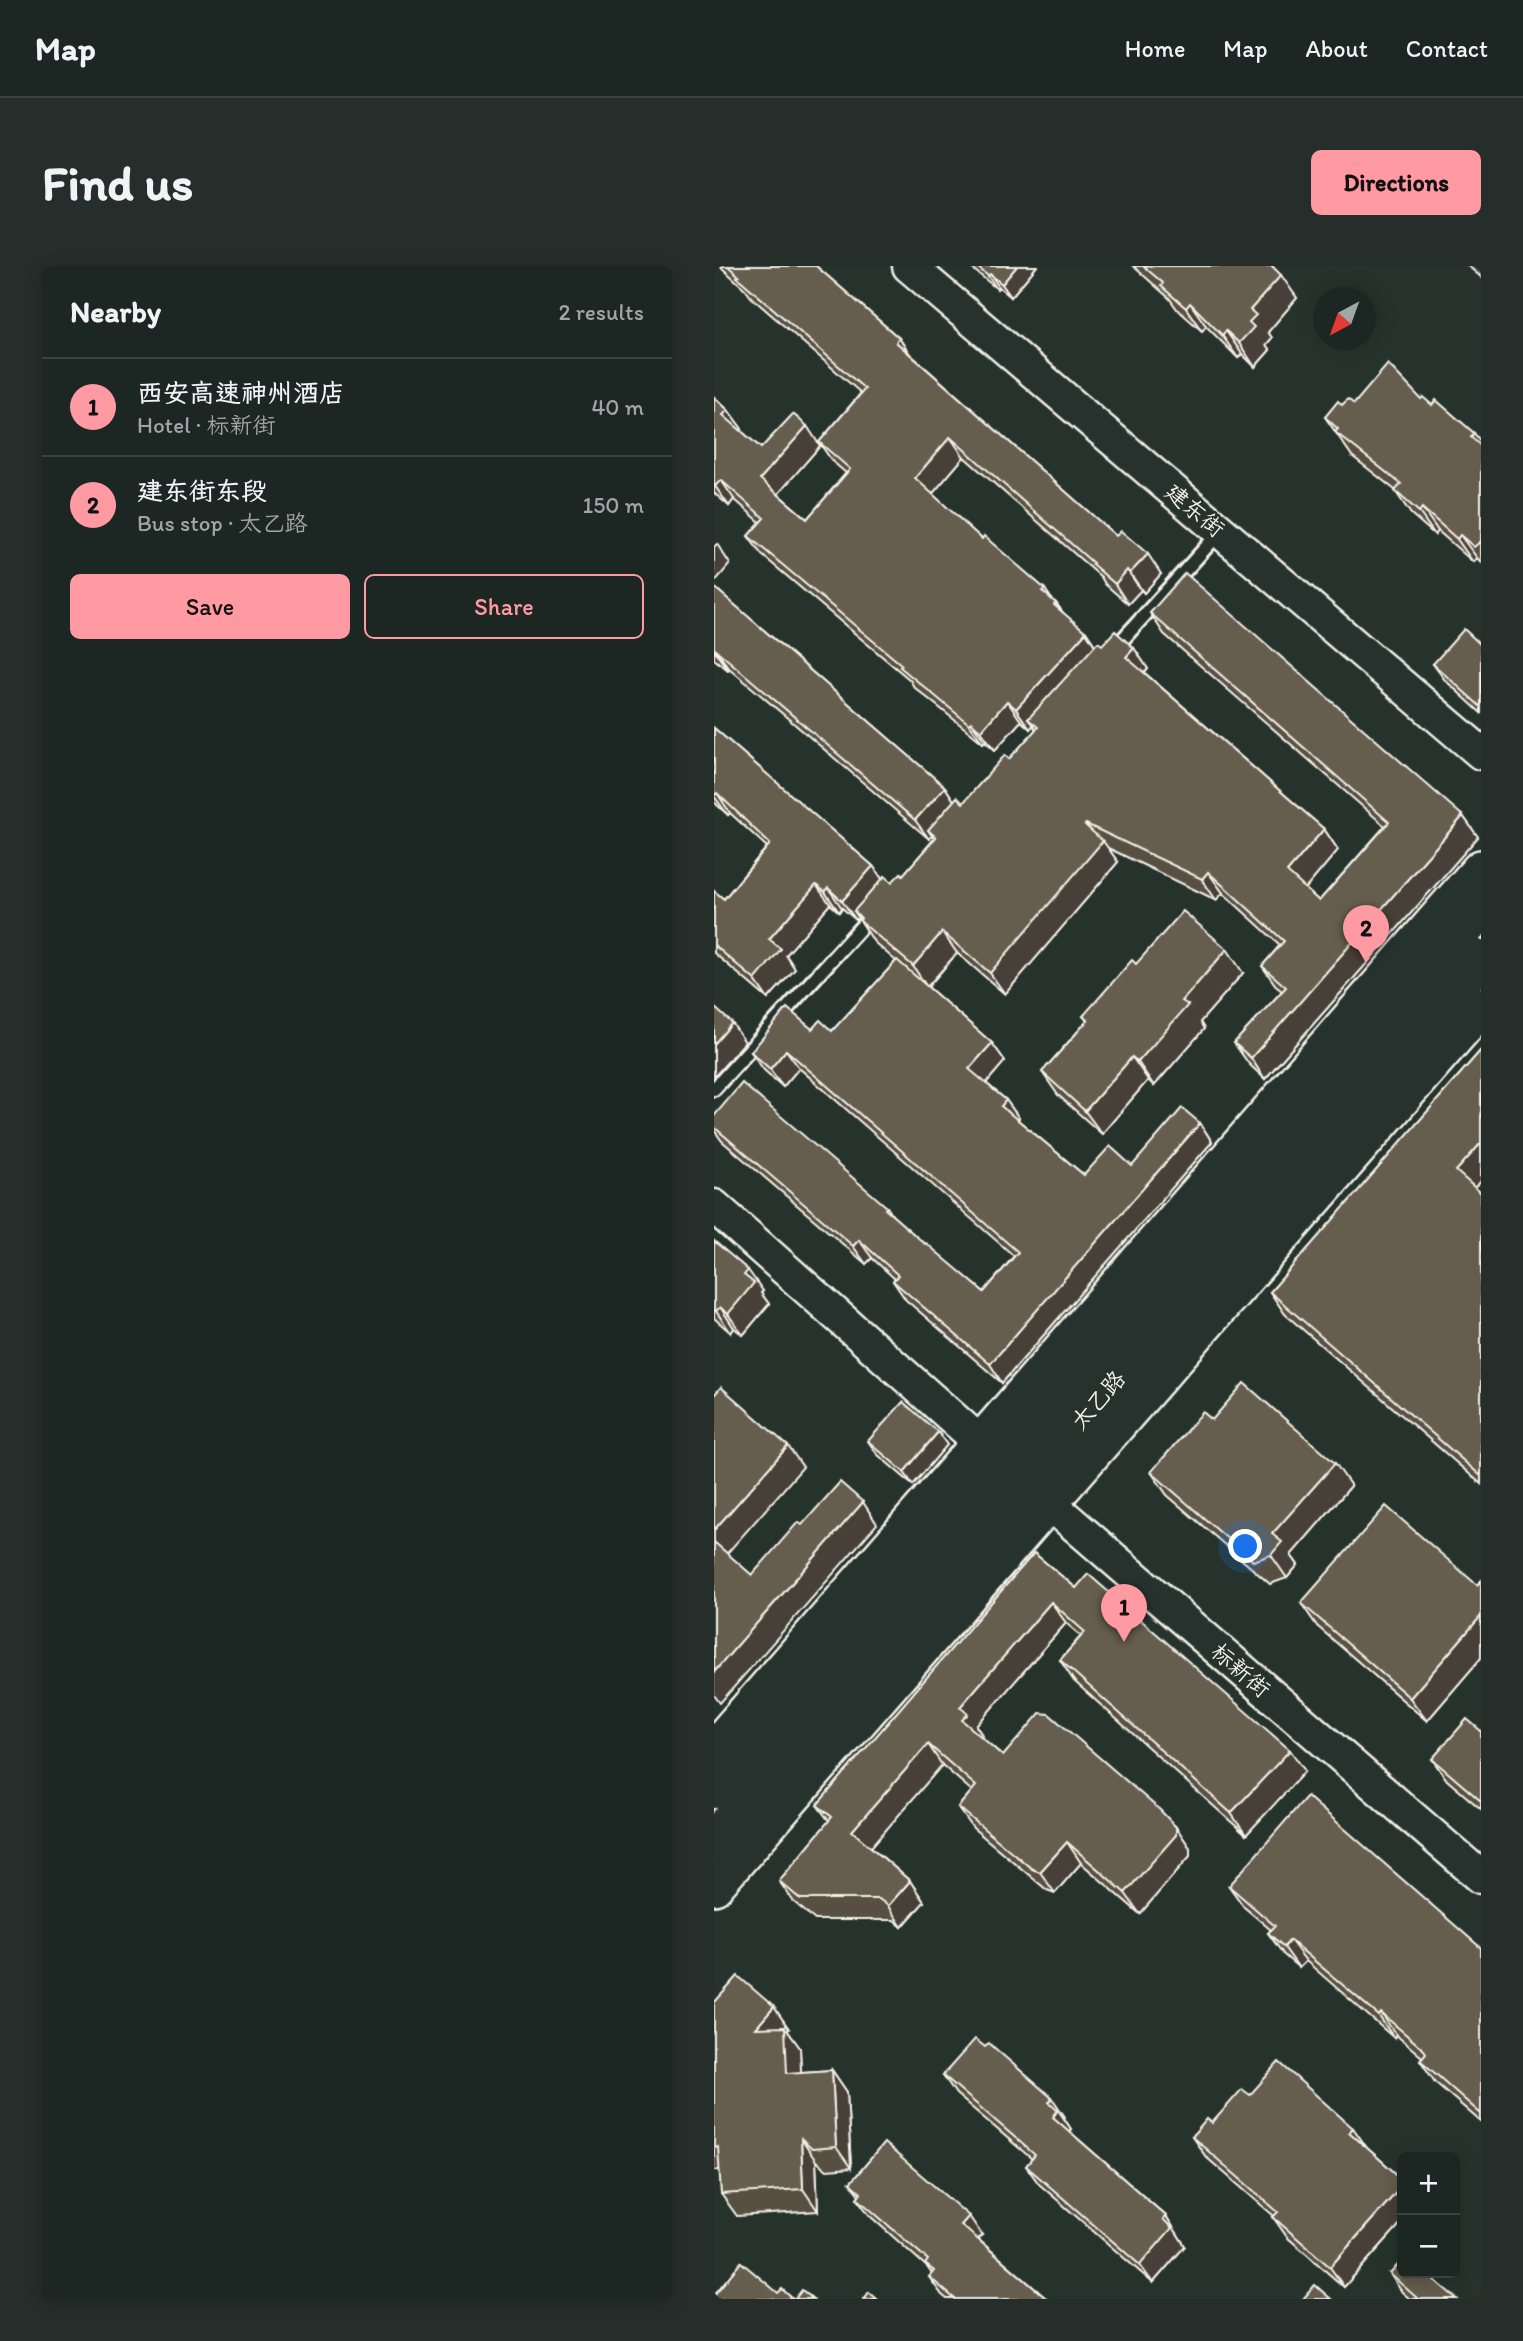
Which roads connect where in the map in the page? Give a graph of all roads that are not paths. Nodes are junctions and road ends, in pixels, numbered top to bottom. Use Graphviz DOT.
graph roads {
  1 [pos="909,266"];
  2 [pos="1221,531"];
  3 [pos="1108,656"];
  4 [pos="1481,753"];
  5 [pos="1481,869"];
  6 [pos="883,903"];
  7 [pos="1481,910"];
  8 [pos="1481,959"];
  9 [pos="1481,1007"];
  10 [pos="714,1089"];
  11 [pos="714,1206"];
  12 [pos="1015,1473"];
  13 [pos="714,1749"];
  14 [pos="714,1789"];
  15 [pos="714,1840"];
  16 [pos="1481,1877"];
  17 [pos="714,1886"];
  1 -- 2 [label="street, 建东街"];
  2 -- 3 [label="lane"];
  2 -- 4 [label="street, 建东街"];
  5 -- 12 [label="main road"];
  6 -- 10 [label="lane"];
  7 -- 12 [label="main road, 太乙路"];
  8 -- 12 [label="main road, 太乙路"];
  9 -- 12 [label="main road"];
  11 -- 12 [label="street, 标新街"];
  12 -- 13 [label="main road"];
  12 -- 14 [label="main road, 太乙路"];
  12 -- 15 [label="main road, 太乙路"];
  12 -- 16 [label="street, 标新街"];
  12 -- 17 [label="main road"];
}
